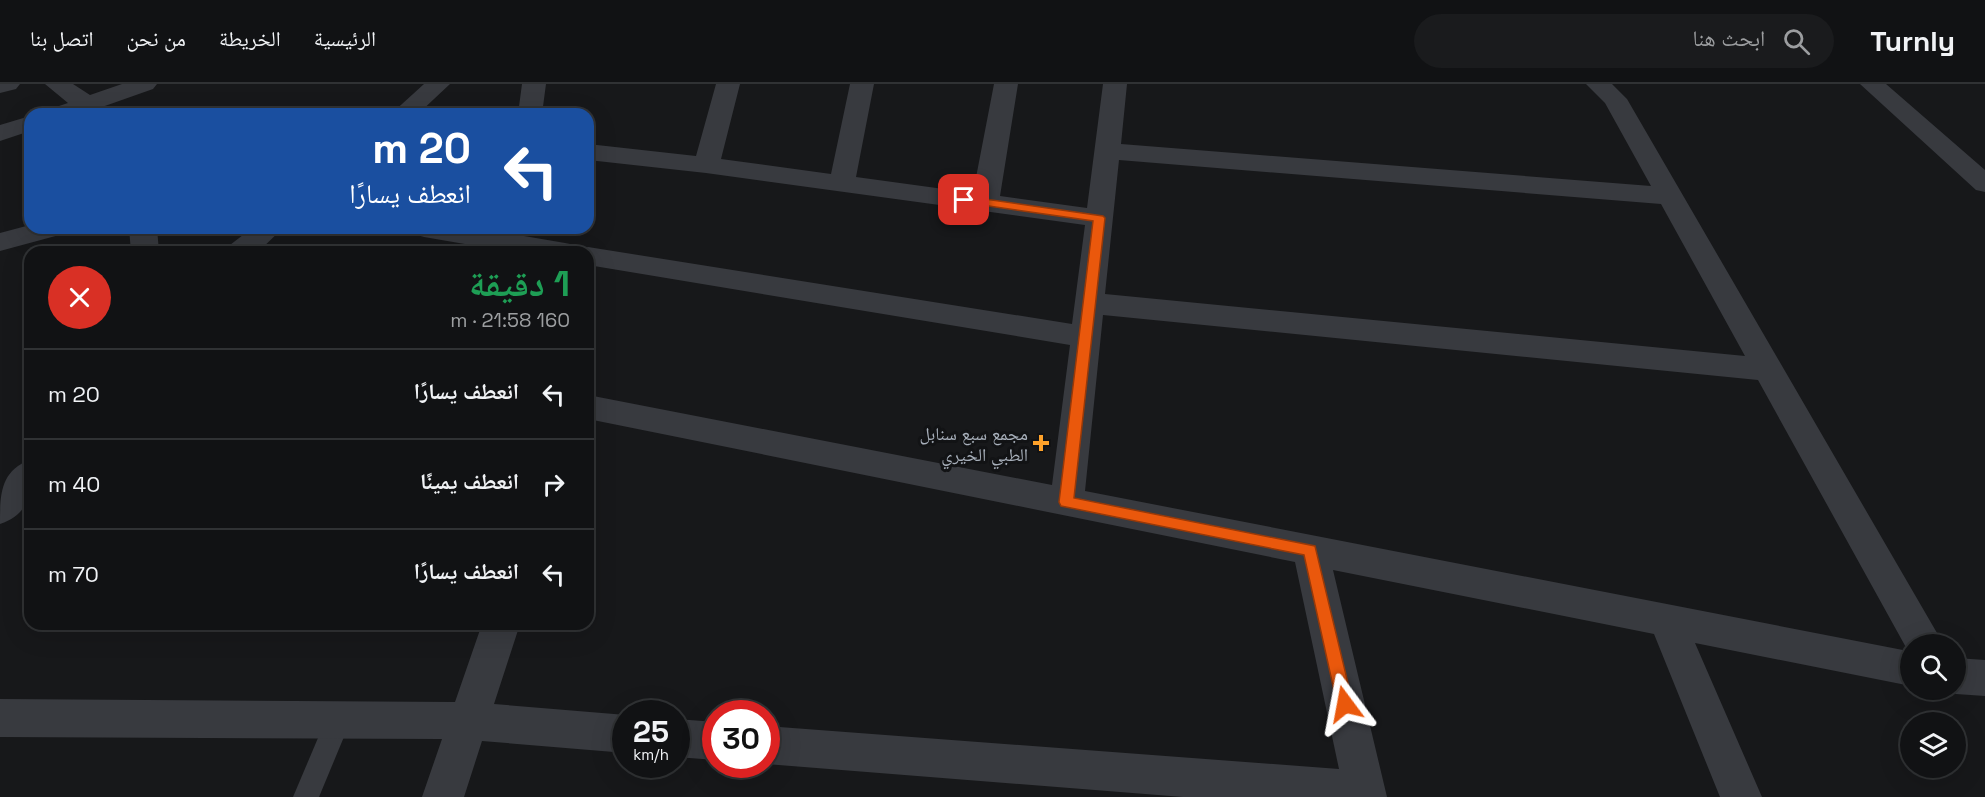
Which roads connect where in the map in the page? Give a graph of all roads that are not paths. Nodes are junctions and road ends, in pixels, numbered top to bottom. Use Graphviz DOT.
graph roads {
  1 [pos="8,84"];
  2 [pos="57,84"];
  3 [pos="145,84"];
  4 [pos="438,84"];
  5 [pos="534,84"];
  6 [pos="728,84"];
  7 [pos="862,84"];
  8 [pos="1006,84"];
  9 [pos="1115,84"];
  10 [pos="1598,84"];
  11 [pos="1872,84"];
  12 [pos="0,86"];
  13 [pos="90,108"];
  14 [pos="93,108"];
  15 [pos="410,108"];
  16 [pos="531,108"];
  17 [pos="24,125"];
  18 [pos="0,133"];
  19 [pos="1107,151"];
  20 [pos="594,154"];
  21 [pos="706,165"];
  22 [pos="842,183"];
  23 [pos="1985,184"];
  24 [pos="1670,196"];
  25 [pos="985,203"];
  26 [pos="1099,218"];
  27 [pos="30,234"];
  28 [pos="262,234"];
  29 [pos="465,234"];
  30 [pos="512,241"];
  31 [pos="0,242"];
  32 [pos="247,246"];
  33 [pos="536,246"];
  34 [pos="594,257"];
  35 [pos="1089,303"];
  36 [pos="1086,337"];
  37 [pos="1769,370"];
  38 [pos="594,407"];
  39 [pos="24,480"];
  40 [pos="1066,502"];
  41 [pos="0,510"];
  42 [pos="1310,550"];
  43 [pos="1667,621"];
  44 [pos="499,630"];
  45 [pos="1919,634"];
  46 [pos="1900,667"];
  47 [pos="1966,677"];
  48 [pos="1985,678"];
  49 [pos="0,718"];
  50 [pos="338,720"];
  51 [pos="468,722"];
  52 [pos="612,733"];
  53 [pos="780,746"];
  54 [pos="1365,794"];
  55 [pos="306,797"];
  56 [pos="443,797"];
  57 [pos="1742,797"];
  1 -- 12 [label="street"];
  2 -- 13 [label="street"];
  3 -- 14 [label="street"];
  4 -- 15 [label="street"];
  5 -- 16 [label="street"];
  6 -- 21 [label="street"];
  7 -- 22 [label="street"];
  8 -- 25 [label="street"];
  9 -- 19 [label="street"];
  10 -- 24 [label="street"];
  11 -- 23 [label="street"];
  17 -- 18 [label="street"];
  19 -- 24 [label="street"];
  19 -- 26 [label="street"];
  20 -- 21 [label="street"];
  21 -- 22 [label="street"];
  22 -- 25 [label="street"];
  24 -- 37 [label="street"];
  25 -- 26 [label="street"];
  26 -- 35 [label="street"];
  27 -- 31 [label="street"];
  28 -- 32 [label="street"];
  29 -- 30 [label="street"];
  30 -- 33 [label="street"];
  34 -- 36 [label="street"];
  35 -- 36 [label="street"];
  35 -- 37 [label="street"];
  36 -- 40 [label="street"];
  37 -- 45 [label="street"];
  38 -- 40 [label="street"];
  39 -- 41 [label="street"];
  40 -- 42 [label="street"];
  42 -- 43 [label="street"];
  42 -- 54 [label="street"];
  43 -- 46 [label="street"];
  43 -- 57 [label="street"];
  44 -- 51 [label="street"];
  47 -- 48 [label="street"];
  49 -- 50 [label="street"];
  50 -- 51 [label="street"];
  50 -- 55 [label="lane"];
  51 -- 52 [label="street"];
  51 -- 56 [label="street"];
  53 -- 54 [label="street"];
}
